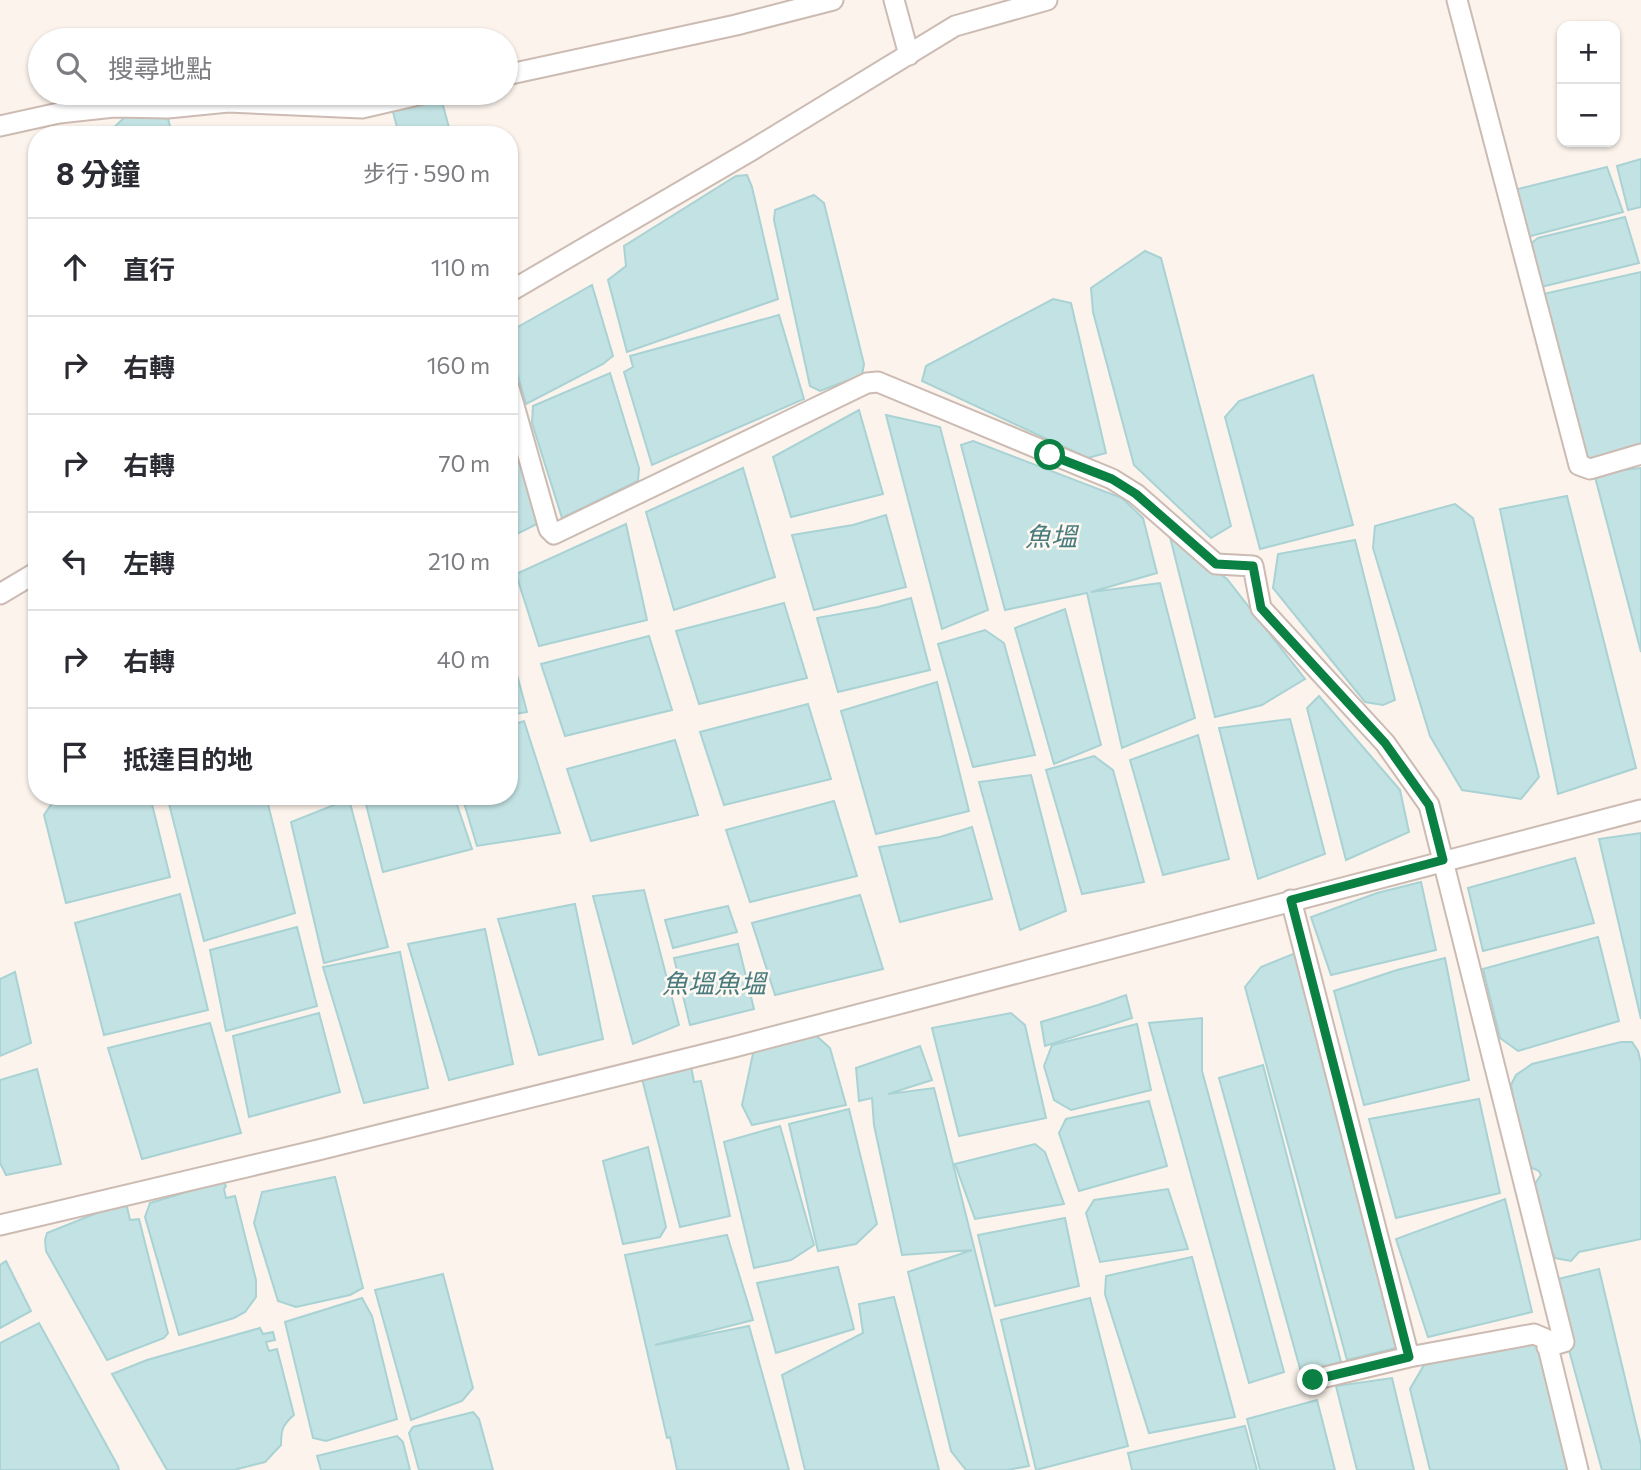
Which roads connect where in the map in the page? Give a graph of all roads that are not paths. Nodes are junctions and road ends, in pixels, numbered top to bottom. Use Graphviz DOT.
graph roads {
  1 [pos="833,0"];
  2 [pos="894,0"];
  3 [pos="1046,0"];
  4 [pos="1457,0"];
  5 [pos="909,55"];
  6 [pos="518,72"];
  7 [pos="198,105"];
  8 [pos="295,105"];
  9 [pos="375,105"];
  10 [pos="0,126"];
  11 [pos="518,287"];
  12 [pos="518,420"];
  13 [pos="1641,454"];
  14 [pos="28,577"];
  15 [pos="0,594"];
  16 [pos="1641,810"];
  17 [pos="1443,860"];
  18 [pos="1291,900"];
  19 [pos="0,1225"];
  20 [pos="1547,1347"];
  21 [pos="1409,1357"];
  22 [pos="1313,1380"];
  23 [pos="1578,1470"];
  1 -- 6 [label="street"];
  2 -- 5 [label="street"];
  3 -- 5 [label="street"];
  4 -- 13 [label="street"];
  5 -- 11 [label="street"];
  7 -- 10 [label="street"];
  8 -- 9 [label="street"];
  12 -- 17 [label="street"];
  14 -- 15 [label="street"];
  16 -- 17 [label="street"];
  17 -- 18 [label="street"];
  17 -- 20 [label="street"];
  18 -- 19 [label="street"];
  18 -- 21 [label="street"];
  20 -- 21 [label="street"];
  20 -- 23 [label="street"];
  21 -- 22 [label="street"];
}
